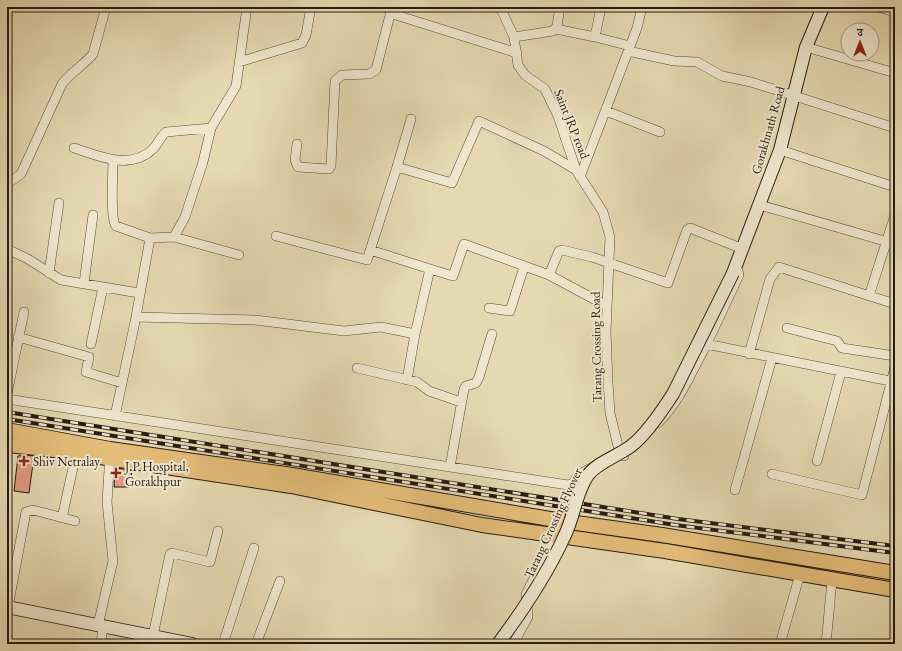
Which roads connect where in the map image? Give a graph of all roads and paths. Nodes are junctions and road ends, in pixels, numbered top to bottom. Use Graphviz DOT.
graph roads {
  1 [pos="106,7"];
  2 [pos="247,7"];
  3 [pos="311,7"];
  4 [pos="500,7"];
  5 [pos="560,7"];
  6 [pos="601,7"];
  7 [pos="642,7"];
  8 [pos="822,7"];
  9 [pos="878,7"];
  10 [pos="389,9"];
  11 [pos="895,12"];
  12 [pos="556,29"];
  13 [pos="514,37"];
  14 [pos="595,37"];
  15 [pos="806,47"];
  16 [pos="629,48"];
  17 [pos="517,53"];
  18 [pos="239,62"];
  19 [pos="895,73"];
  20 [pos="793,95"];
  21 [pos="606,111"];
  22 [pos="411,119"];
  23 [pos="211,128"];
  24 [pos="895,128"];
  25 [pos="660,132"];
  26 [pos="297,144"];
  27 [pos="74,148"];
  28 [pos="780,150"];
  29 [pos="113,160"];
  30 [pos="397,167"];
  31 [pos="578,173"];
  32 [pos="7,184"];
  33 [pos="895,187"];
  34 [pos="59,203"];
  35 [pos="760,205"];
  36 [pos="93,215"];
  37 [pos="895,215"];
  38 [pos="276,236"];
  39 [pos="174,237"];
  40 [pos="150,238"];
  41 [pos="891,243"];
  42 [pos="7,249"];
  43 [pos="743,249"];
  44 [pos="370,250"];
  45 [pos="239,255"];
  46 [pos="738,260"];
  47 [pos="609,263"];
  48 [pos="524,267"];
  49 [pos="430,269"];
  50 [pos="49,273"];
  51 [pos="549,275"];
  52 [pos="84,284"];
  53 [pos="103,287"];
  54 [pos="139,293"];
  55 [pos="869,296"];
  56 [pos="895,304"];
  57 [pos="607,306"];
  58 [pos="489,308"];
  59 [pos="24,312"];
  60 [pos="136,317"];
  61 [pos="787,328"];
  62 [pos="415,334"];
  63 [pos="492,334"];
  64 [pos="18,337"];
  65 [pos="91,344"];
  66 [pos="706,344"];
  67 [pos="749,354"];
  68 [pos="895,356"];
  69 [pos="772,358"];
  70 [pos="895,367"];
  71 [pos="358,368"];
  72 [pos="840,372"];
  73 [pos="407,380"];
  74 [pos="893,382"];
  75 [pos="122,383"];
  76 [pos="7,394"];
  77 [pos="7,399"];
  78 [pos="461,402"];
  79 [pos="115,416"];
  80 [pos="7,430"];
  81 [pos="7,445"];
  82 [pos="76,454"];
  83 [pos="110,454"];
  84 [pos="624,456"];
  85 [pos="817,461"];
  86 [pos="450,467"];
  87 [pos="772,474"];
  88 [pos="735,490"];
  89 [pos="62,518"];
  90 [pos="75,521"];
  91 [pos="562,521"];
  92 [pos="218,531"];
  93 [pos="556,536"];
  94 [pos="254,548"];
  95 [pos="895,573"];
  96 [pos="800,574"];
  97 [pos="832,580"];
  98 [pos="280,581"];
  99 [pos="895,590"];
  100 [pos="7,607"];
  101 [pos="100,625"];
  102 [pos="152,636"];
  103 [pos="174,642"];
  104 [pos="101,644"];
  105 [pos="192,644"];
  106 [pos="223,644"];
  107 [pos="256,644"];
  108 [pos="498,644"];
  109 [pos="513,644"];
  110 [pos="780,644"];
  111 [pos="826,644"];
  1 -- 32 [label="street"];
  2 -- 18 [label="street"];
  3 -- 18 [label="street"];
  4 -- 13 [label="street, Saint JRP road"];
  5 -- 12 [label="street"];
  6 -- 14 [label="street"];
  7 -- 16 [label="street"];
  8 -- 15 [label="main road, Gorakhnath Road"];
  9 -- 11 [label="street"];
  10 -- 17 [label="street"];
  10 -- 26 [label="street"];
  12 -- 13 [label="street"];
  12 -- 14 [label="street"];
  13 -- 17 [label="street, Saint JRP road"];
  14 -- 16 [label="street"];
  15 -- 19 [label="street"];
  15 -- 20 [label="main road, Gorakhnath Road"];
  16 -- 20 [label="street"];
  16 -- 21 [label="street"];
  17 -- 31 [label="street, Saint JRP road"];
  18 -- 23 [label="street"];
  20 -- 24 [label="street"];
  20 -- 28 [label="main road, Gorakhnath Road"];
  21 -- 25 [label="street"];
  21 -- 31 [label="street"];
  22 -- 30 [label="street"];
  23 -- 29 [label="street"];
  23 -- 39 [label="street"];
  27 -- 29 [label="street"];
  28 -- 33 [label="street"];
  28 -- 35 [label="main road, Gorakhnath Road"];
  29 -- 40 [label="street"];
  30 -- 31 [label="street"];
  30 -- 44 [label="street"];
  31 -- 47 [label="street, Tarang Crossing Road"];
  34 -- 50 [label="street"];
  35 -- 41 [label="street"];
  35 -- 43 [label="main road, Gorakhnath Road"];
  36 -- 52 [label="street"];
  37 -- 41 [label="street"];
  38 -- 44 [label="street"];
  39 -- 40 [label="street"];
  39 -- 45 [label="street"];
  40 -- 54 [label="street"];
  41 -- 55 [label="street"];
  42 -- 50 [label="street"];
  43 -- 46 [label="main road, Gorakhnath Road"];
  43 -- 47 [label="street"];
  44 -- 49 [label="street"];
  46 -- 66 [label="street"];
  46 -- 108 [label="main road, Tarang Crossing Flyover, bridge"];
  47 -- 51 [label="street"];
  47 -- 57 [label="street, Tarang Crossing Road"];
  48 -- 49 [label="street"];
  48 -- 51 [label="street"];
  48 -- 58 [label="street"];
  49 -- 62 [label="street"];
  50 -- 52 [label="street"];
  51 -- 57 [label="street"];
  52 -- 53 [label="street"];
  53 -- 54 [label="street"];
  53 -- 65 [label="street"];
  54 -- 60 [label="street"];
  55 -- 56 [label="street"];
  55 -- 67 [label="street"];
  57 -- 84 [label="street, Tarang Crossing Road"];
  59 -- 64 [label="street"];
  60 -- 62 [label="street"];
  60 -- 75 [label="street"];
  61 -- 68 [label="street"];
  62 -- 73 [label="street"];
  63 -- 78 [label="street"];
  64 -- 75 [label="street"];
  64 -- 76 [label="street"];
  66 -- 67 [label="street"];
  66 -- 84 [label="street"];
  67 -- 69 [label="street"];
  69 -- 72 [label="street"];
  69 -- 88 [label="street"];
  70 -- 74 [label="street"];
  71 -- 73 [label="street"];
  72 -- 74 [label="street"];
  72 -- 85 [label="street"];
  73 -- 78 [label="street"];
  74 -- 87 [label="street"];
  75 -- 79 [label="street"];
  77 -- 79 [label="street"];
  78 -- 86 [label="street"];
  79 -- 86 [label="street"];
  80 -- 83 [label="main road"];
  81 -- 82 [label="main road"];
  82 -- 83 [label="main road"];
  82 -- 89 [label="street"];
  83 -- 91 [label="main road"];
  83 -- 93 [label="main road"];
  83 -- 101 [label="street"];
  84 -- 86 [label="street"];
  89 -- 90 [label="street"];
  89 -- 100 [label="street"];
  91 -- 93 [label="street"];
  91 -- 95 [label="main road"];
  92 -- 102 [label="street"];
  93 -- 96 [label="main road"];
  93 -- 109 [label="street"];
  94 -- 106 [label="street"];
  96 -- 97 [label="main road"];
  96 -- 110 [label="street"];
  97 -- 99 [label="main road"];
  97 -- 111 [label="street"];
  98 -- 107 [label="street"];
  100 -- 101 [label="main road"];
  101 -- 102 [label="main road"];
  101 -- 104 [label="street"];
  102 -- 103 [label="main road"];
  103 -- 105 [label="main road"];
}
